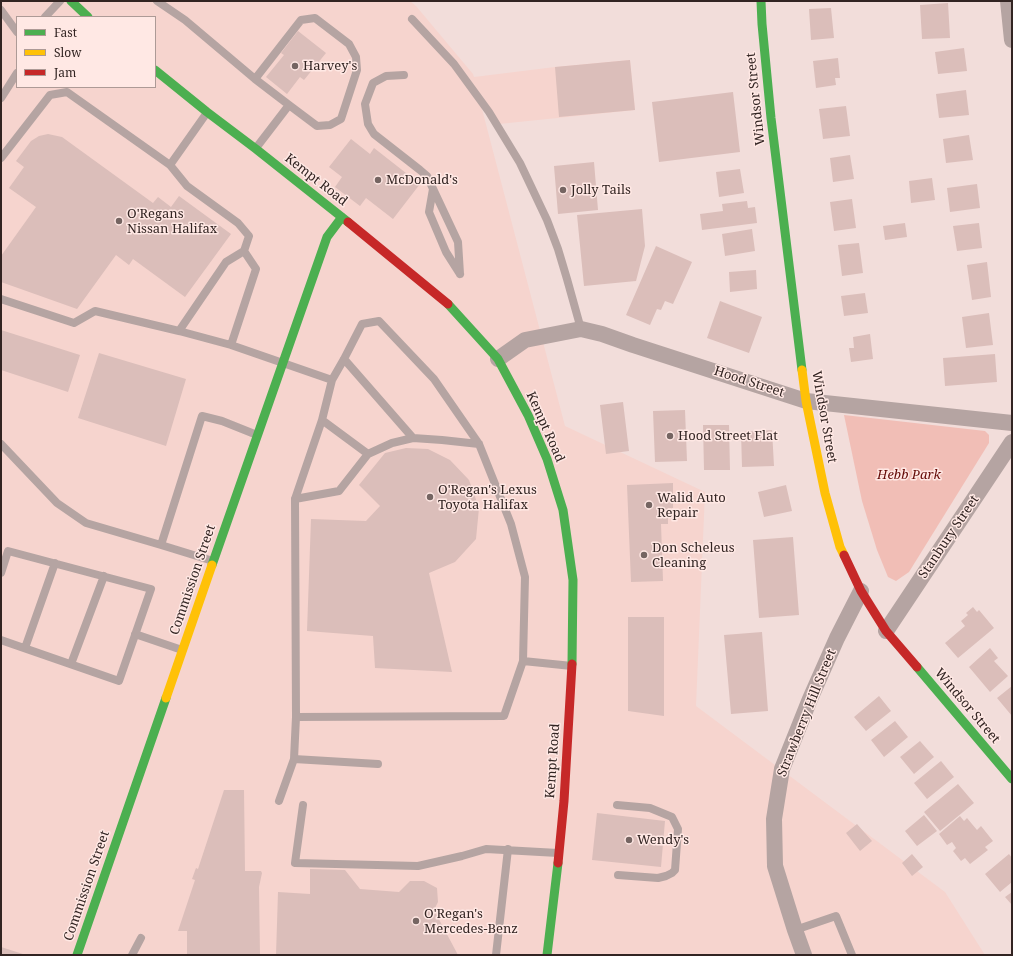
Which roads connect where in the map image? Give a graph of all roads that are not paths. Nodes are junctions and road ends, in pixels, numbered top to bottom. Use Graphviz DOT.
graph roads {
  1 [pos="60,1"];
  2 [pos="71,1"];
  3 [pos="157,1"];
  4 [pos="761,1"];
  5 [pos="1008,1"];
  6 [pos="1,10"];
  7 [pos="47,16"];
  8 [pos="87,16"];
  9 [pos="412,19"];
  10 [pos="16,31"];
  11 [pos="1012,40"];
  12 [pos="156,71"];
  13 [pos="16,75"];
  14 [pos="404,75"];
  15 [pos="255,79"];
  16 [pos="1,98"];
  17 [pos="289,105"];
  18 [pos="207,112"];
  19 [pos="256,149"];
  20 [pos="1,158"];
  21 [pos="170,165"];
  22 [pos="433,189"];
  23 [pos="342,217"];
  24 [pos="244,250"];
  25 [pos="1,299"];
  26 [pos="581,329"];
  27 [pos="179,331"];
  28 [pos="231,345"];
  29 [pos="344,359"];
  30 [pos="498,359"];
  31 [pos="283,363"];
  32 [pos="332,380"];
  33 [pos="806,400"];
  34 [pos="322,420"];
  35 [pos="1012,423"];
  36 [pos="258,435"];
  37 [pos="413,438"];
  38 [pos="1012,442"];
  39 [pos="1,444"];
  40 [pos="480,444"];
  41 [pos="368,454"];
  42 [pos="295,500"];
  43 [pos="161,545"];
  44 [pos="214,561"];
  45 [pos="55,564"];
  46 [pos="1,573"];
  47 [pos="104,576"];
  48 [pos="861,591"];
  49 [pos="886,631"];
  50 [pos="135,634"];
  51 [pos="1,640"];
  52 [pos="26,648"];
  53 [pos="183,650"];
  54 [pos="522,661"];
  55 [pos="71,664"];
  56 [pos="572,666"];
  57 [pos="296,717"];
  58 [pos="294,759"];
  59 [pos="378,764"];
  60 [pos="1012,779"];
  61 [pos="279,801"];
  62 [pos="302,805"];
  63 [pos="617,805"];
  64 [pos="508,849"];
  65 [pos="559,853"];
  66 [pos="618,875"];
  67 [pos="795,930"];
  68 [pos="141,938"];
  69 [pos="79,953"];
  70 [pos="132,955"];
  71 [pos="496,955"];
  72 [pos="547,955"];
  73 [pos="804,955"];
  74 [pos="852,955"];
  1 -- 7 [label="lane"];
  2 -- 8 [label="street"];
  3 -- 15 [label="lane"];
  4 -- 33 [label="street, Windsor Street"];
  5 -- 11 [label="street"];
  6 -- 10 [label="lane"];
  9 -- 26 [label="lane"];
  12 -- 18 [label="street, Kempt Road"];
  13 -- 16 [label="lane"];
  14 -- 22 [label="lane"];
  15 -- 17 [label="lane"];
  15 -- 17 [label="lane"];
  17 -- 19 [label="lane"];
  18 -- 19 [label="street, Kempt Road"];
  18 -- 21 [label="lane"];
  19 -- 23 [label="street, Kempt Road"];
  20 -- 21 [label="lane"];
  21 -- 24 [label="lane"];
  22 -- 22 [label="lane"];
  23 -- 30 [label="street, Kempt Road"];
  23 -- 31 [label="street, Commission Street"];
  24 -- 27 [label="lane"];
  24 -- 28 [label="lane"];
  25 -- 27 [label="lane"];
  26 -- 30 [label="street, Hood Street"];
  26 -- 33 [label="street, Hood Street"];
  27 -- 28 [label="lane"];
  28 -- 31 [label="lane"];
  29 -- 32 [label="lane"];
  29 -- 37 [label="lane"];
  29 -- 40 [label="lane"];
  30 -- 56 [label="street, Kempt Road"];
  31 -- 32 [label="lane"];
  31 -- 36 [label="street, Commission Street"];
  32 -- 34 [label="lane"];
  33 -- 35 [label="street, Hood Street"];
  33 -- 48 [label="street, Windsor Street"];
  34 -- 41 [label="lane"];
  34 -- 42 [label="lane"];
  36 -- 43 [label="lane"];
  36 -- 44 [label="street, Commission Street"];
  37 -- 40 [label="lane"];
  37 -- 41 [label="lane"];
  38 -- 49 [label="street, Stanbury Street"];
  39 -- 43 [label="lane"];
  40 -- 54 [label="lane"];
  41 -- 42 [label="lane"];
  42 -- 57 [label="lane"];
  43 -- 44 [label="lane"];
  44 -- 53 [label="street, Commission Street"];
  45 -- 46 [label="lane"];
  45 -- 47 [label="lane"];
  45 -- 52 [label="lane"];
  47 -- 50 [label="lane"];
  47 -- 55 [label="lane"];
  48 -- 49 [label="street, Windsor Street"];
  48 -- 67 [label="street, Strawberry Hill Street"];
  49 -- 60 [label="street, Windsor Street"];
  50 -- 53 [label="lane"];
  50 -- 55 [label="lane"];
  51 -- 52 [label="lane"];
  52 -- 55 [label="lane"];
  53 -- 69 [label="street, Commission Street"];
  54 -- 56 [label="lane"];
  54 -- 57 [label="lane"];
  56 -- 65 [label="street, Kempt Road"];
  57 -- 58 [label="lane"];
  58 -- 59 [label="lane"];
  58 -- 61 [label="lane"];
  62 -- 64 [label="lane"];
  63 -- 66 [label="lane"];
  64 -- 65 [label="lane"];
  64 -- 71 [label="lane"];
  65 -- 72 [label="street, Kempt Road"];
  67 -- 73 [label="street, Strawberry Hill Street"];
  67 -- 74 [label="lane"];
  68 -- 70 [label="lane"];
}
